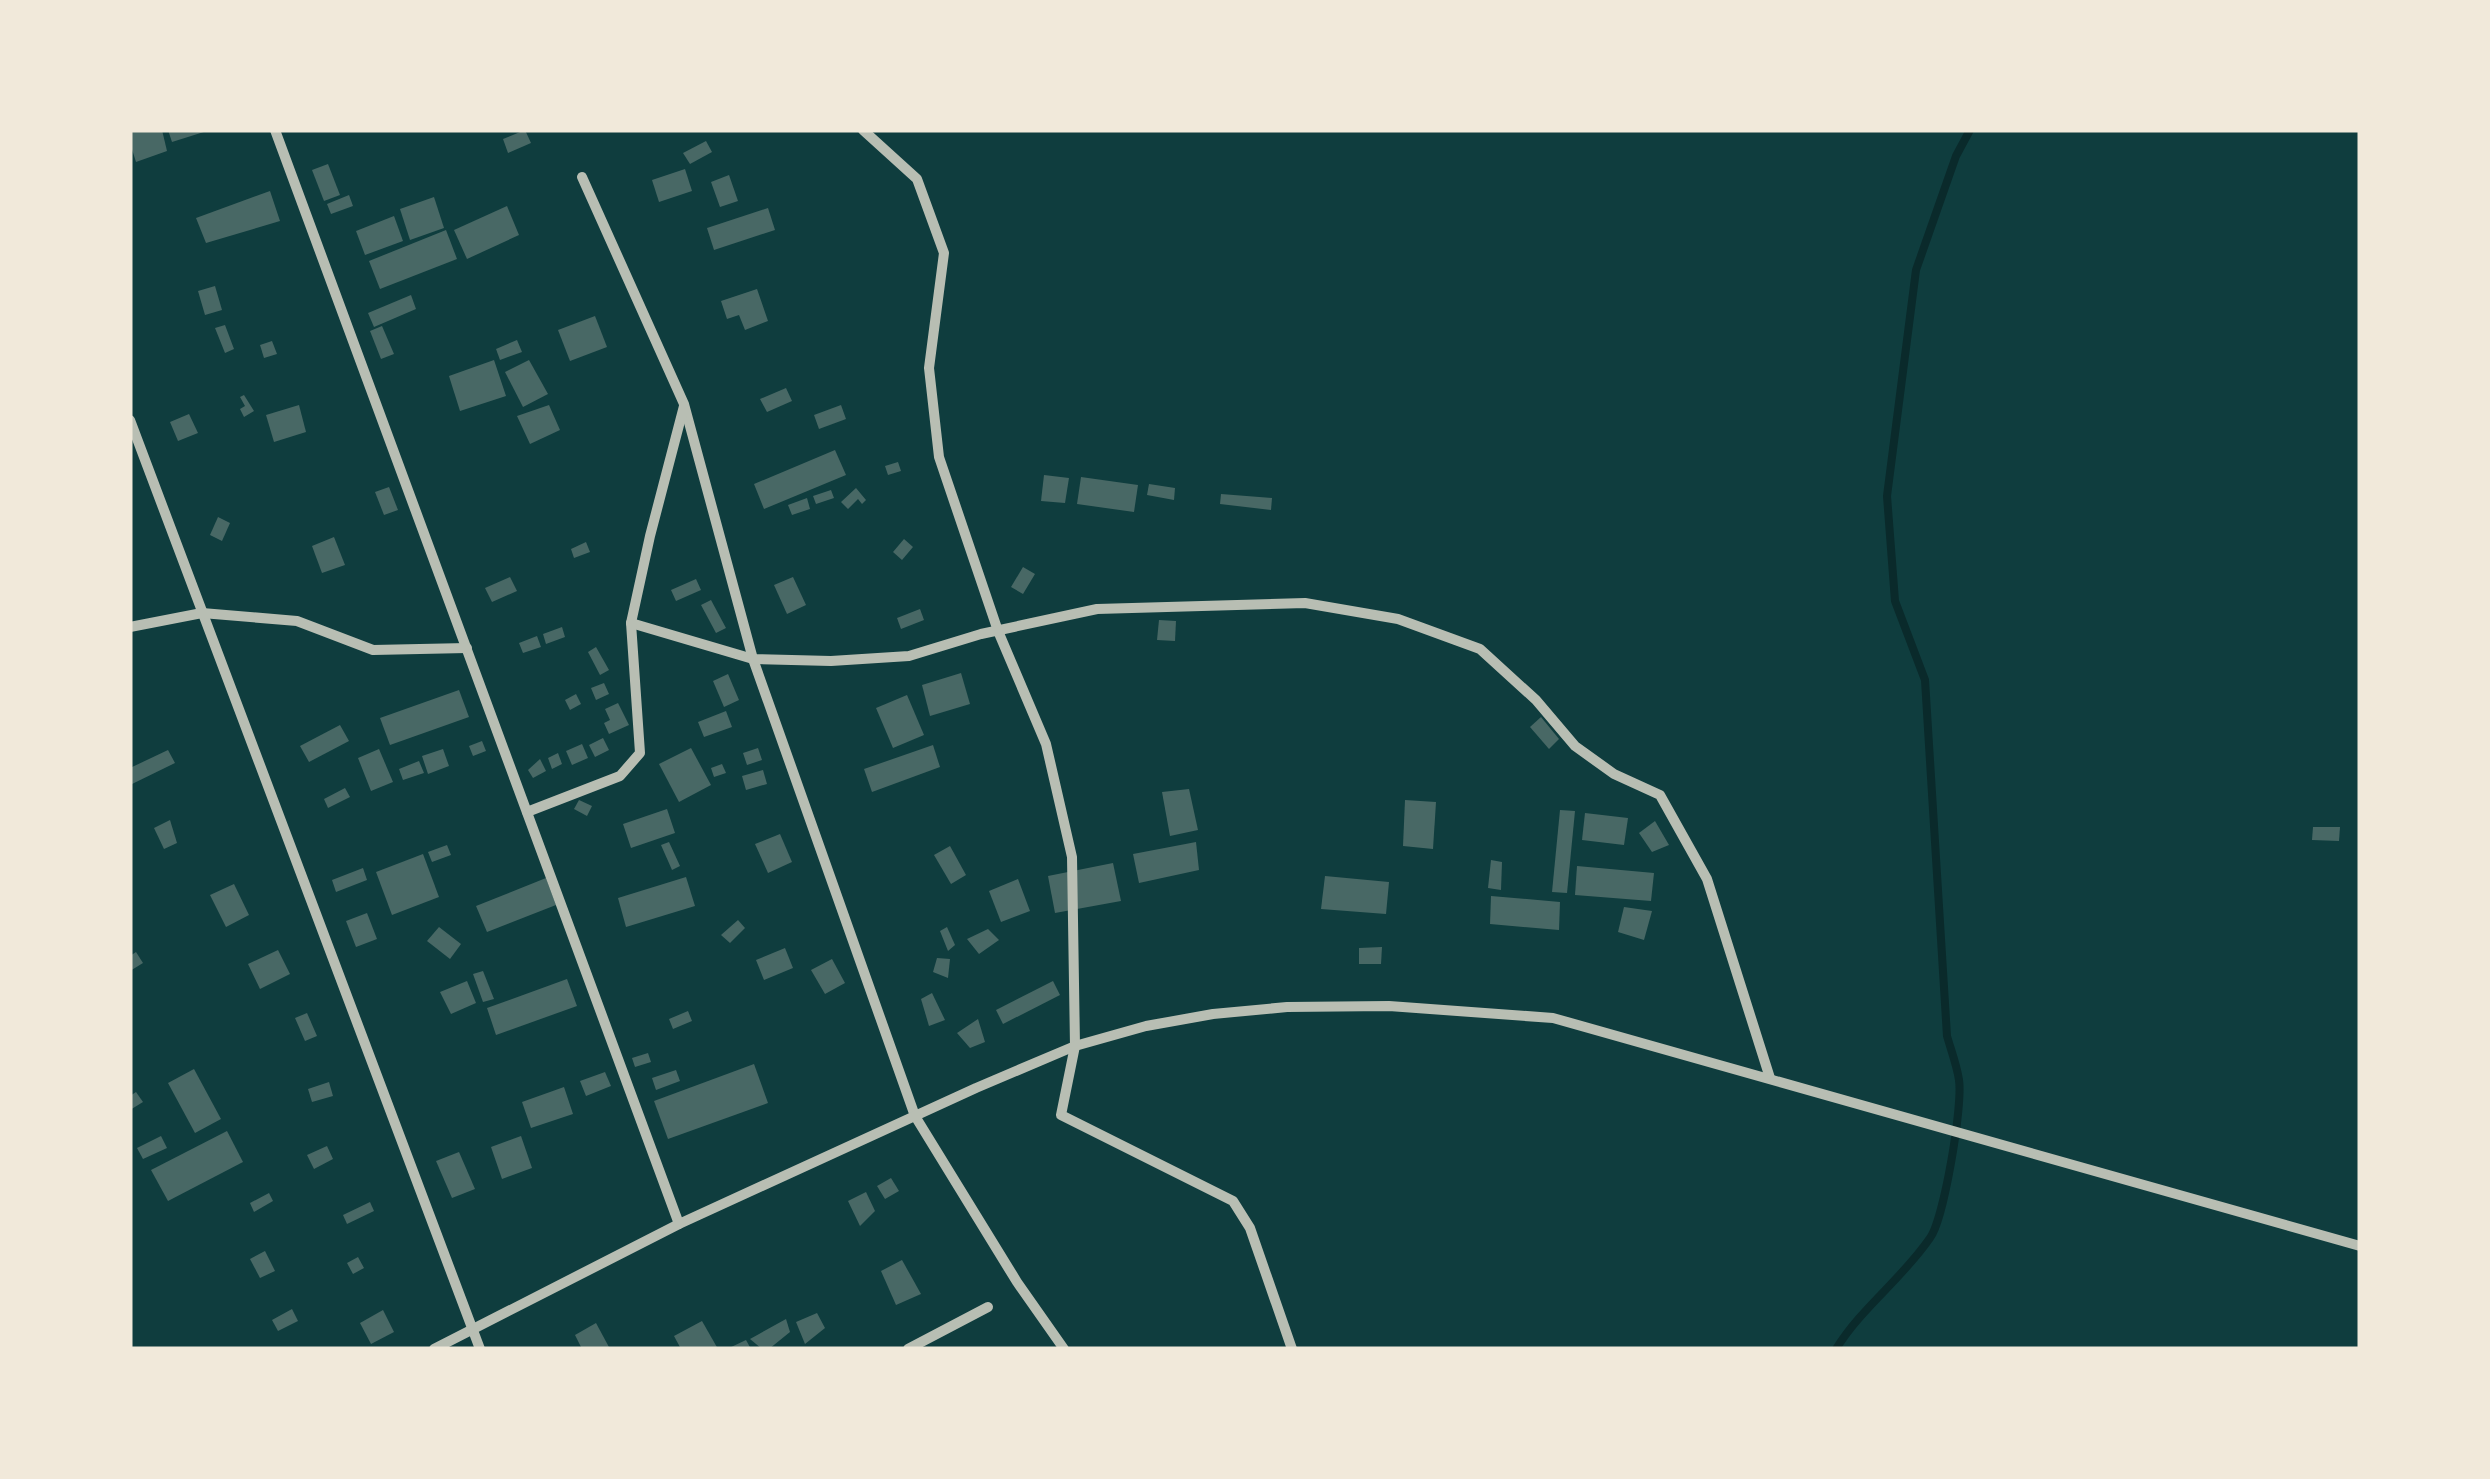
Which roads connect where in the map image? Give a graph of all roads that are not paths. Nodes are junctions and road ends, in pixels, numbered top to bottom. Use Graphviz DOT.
graph roads {
  1 [pos="274,130"];
  2 [pos="863,130"];
  3 [pos="582,176"];
  4 [pos="684,404"];
  5 [pos="130,420"];
  6 [pos="202,613"];
  7 [pos="632,623"];
  8 [pos="130,626"];
  9 [pos="998,630"];
  10 [pos="466,648"];
  11 [pos="753,659"];
  12 [pos="527,812"];
  13 [pos="1076,1046"];
  14 [pos="1770,1078"];
  15 [pos="915,1116"];
  16 [pos="680,1224"];
  17 [pos="2360,1246"];
  18 [pos="988,1307"];
  19 [pos="470,1330"];
  20 [pos="434,1349"];
  21 [pos="480,1349"];
  22 [pos="908,1349"];
  23 [pos="1064,1349"];
  24 [pos="1292,1349"];
  1 -- 10 [label="street"];
  2 -- 9 [label="street"];
  3 -- 4 [label="street"];
  4 -- 7 [label="street"];
  4 -- 11 [label="street"];
  5 -- 6 [label="street"];
  6 -- 8 [label="street"];
  6 -- 10 [label="street"];
  6 -- 19 [label="street"];
  7 -- 11 [label="street"];
  7 -- 12 [label="street"];
  9 -- 11 [label="street"];
  9 -- 13 [label="street"];
  9 -- 14 [label="street"];
  10 -- 12 [label="street"];
  11 -- 15 [label="street"];
  12 -- 16 [label="street"];
  13 -- 14 [label="street"];
  13 -- 15 [label="street"];
  13 -- 24 [label="street"];
  14 -- 17 [label="street"];
  15 -- 16 [label="street"];
  15 -- 23 [label="street"];
  16 -- 19 [label="street"];
  18 -- 22 [label="street"];
  19 -- 20 [label="street"];
  19 -- 21 [label="street"];
}
